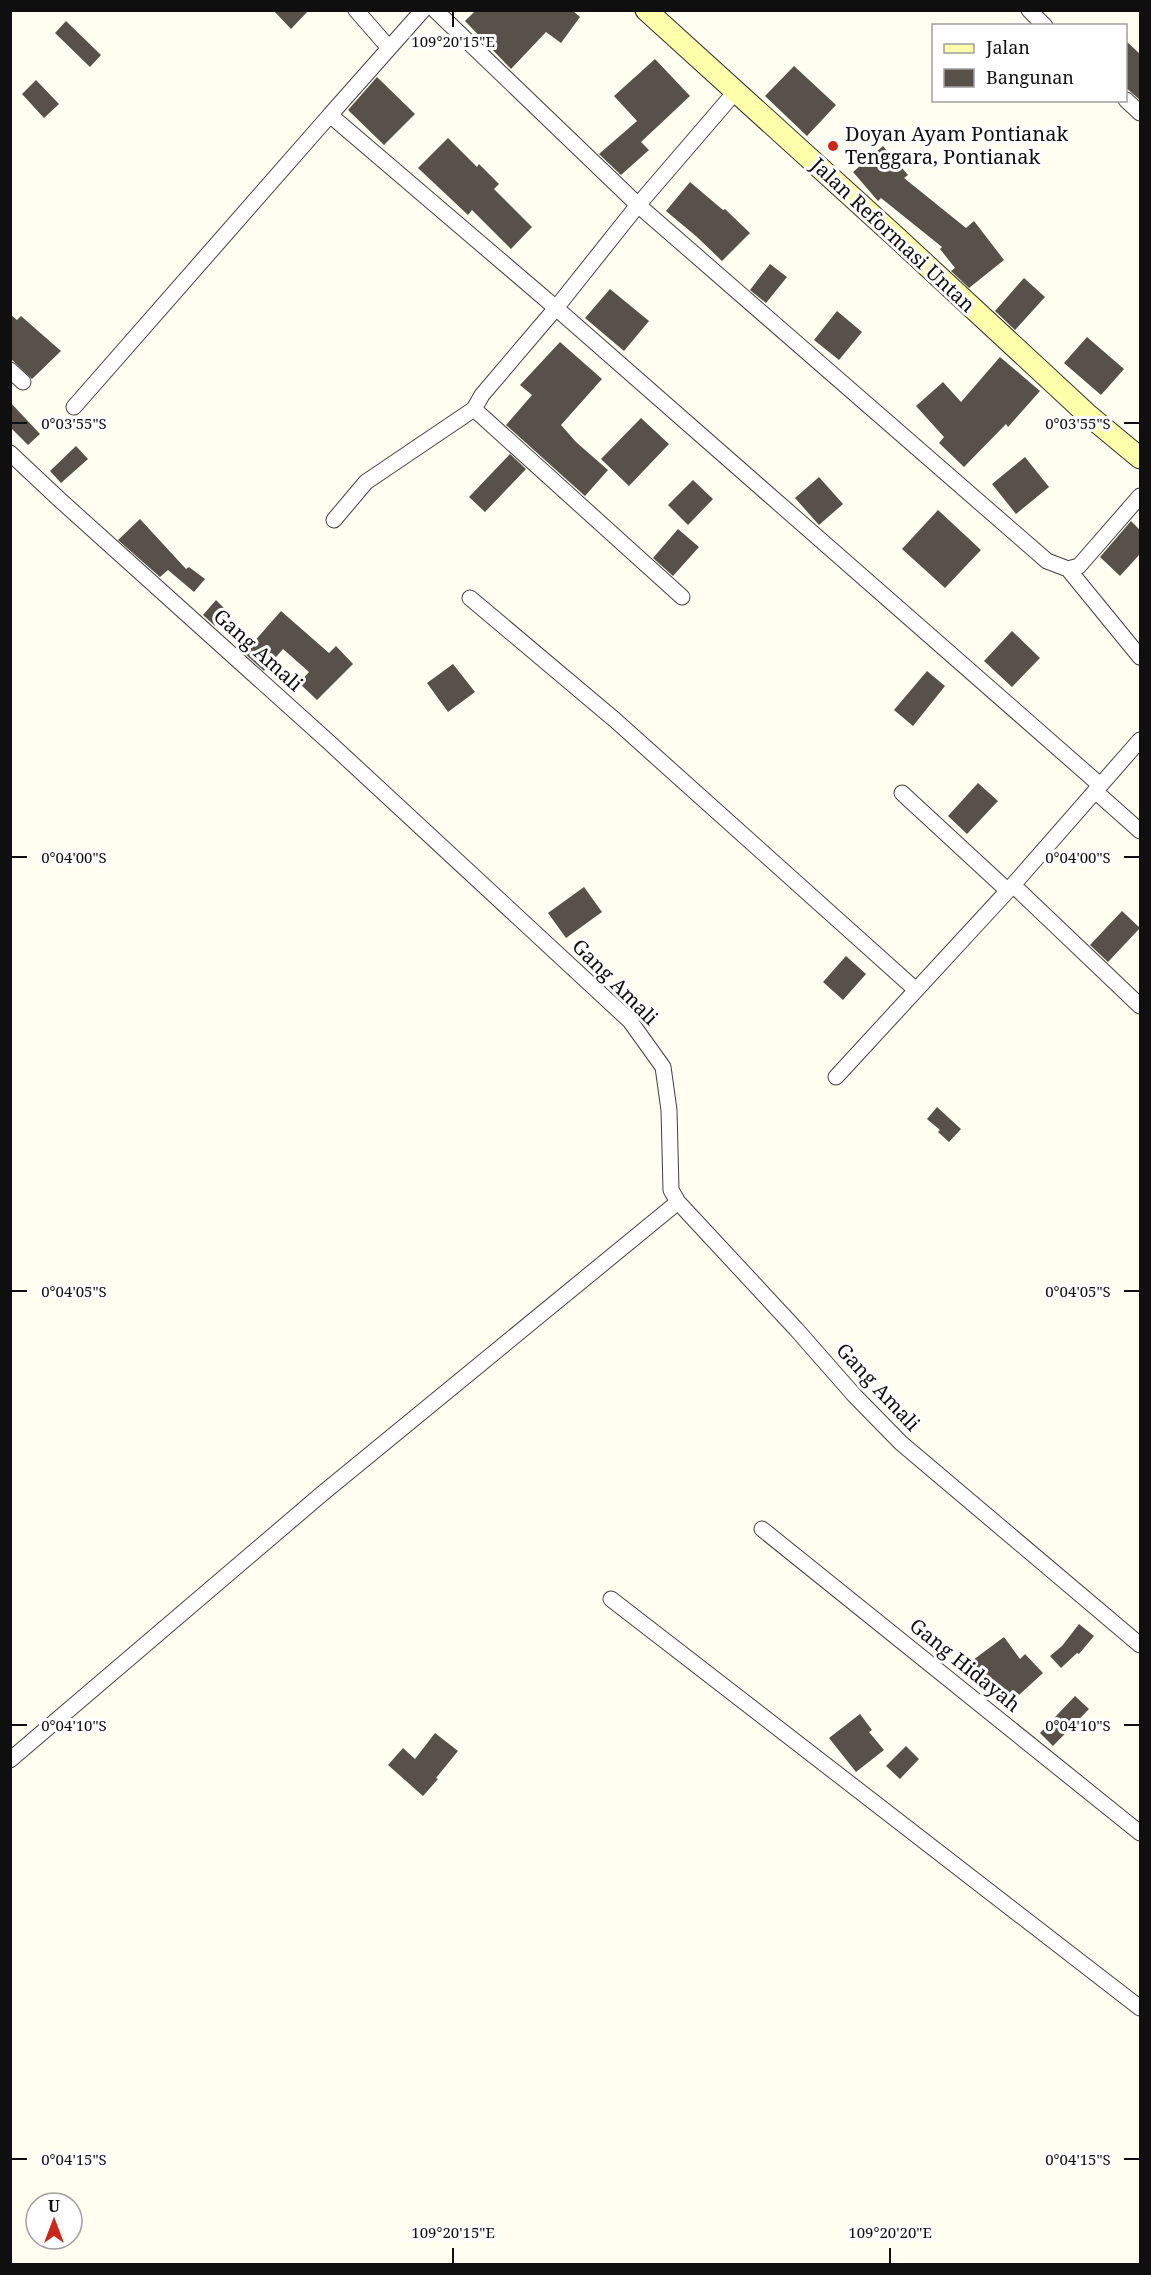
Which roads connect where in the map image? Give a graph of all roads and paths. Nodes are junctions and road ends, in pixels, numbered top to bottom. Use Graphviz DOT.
graph roads {
  1 [pos="356,10"];
  2 [pos="423,10"];
  3 [pos="435,10"];
  4 [pos="646,10"];
  5 [pos="1029,10"];
  6 [pos="1043,24"];
  7 [pos="389,48"];
  8 [pos="736,91"];
  9 [pos="1127,102"];
  10 [pos="1140,113"];
  11 [pos="330,115"];
  12 [pos="638,205"];
  13 [pos="556,308"];
  14 [pos="10,370"];
  15 [pos="23,382"];
  16 [pos="74,407"];
  17 [pos="474,409"];
  18 [pos="10,453"];
  19 [pos="1140,458"];
  20 [pos="1140,496"];
  21 [pos="334,520"];
  22 [pos="1068,569"];
  23 [pos="682,597"];
  24 [pos="470,598"];
  25 [pos="1140,657"];
  26 [pos="1140,740"];
  27 [pos="1098,788"];
  28 [pos="902,794"];
  29 [pos="1140,831"];
  30 [pos="1010,888"];
  31 [pos="916,990"];
  32 [pos="1140,1006"];
  33 [pos="836,1077"];
  34 [pos="678,1202"];
  35 [pos="762,1529"];
  36 [pos="611,1599"];
  37 [pos="1140,1645"];
  38 [pos="10,1760"];
  39 [pos="1140,1833"];
  40 [pos="1140,2008"];
  1 -- 7 [label="street"];
  2 -- 7 [label="street"];
  3 -- 12 [label="street"];
  4 -- 8 [label="street, Jalan Reformasi Untan"];
  5 -- 6 [label="street"];
  7 -- 11 [label="street"];
  8 -- 12 [label="street"];
  8 -- 19 [label="street, Jalan Reformasi Untan"];
  9 -- 10 [label="street"];
  11 -- 13 [label="street"];
  11 -- 16 [label="street"];
  12 -- 13 [label="street"];
  12 -- 22 [label="street"];
  13 -- 17 [label="street"];
  13 -- 27 [label="street"];
  14 -- 15 [label="street"];
  17 -- 21 [label="street"];
  17 -- 23 [label="street"];
  18 -- 34 [label="street, Gang Amali"];
  20 -- 22 [label="street"];
  22 -- 25 [label="street"];
  24 -- 31 [label="street"];
  26 -- 27 [label="street"];
  27 -- 29 [label="street"];
  27 -- 30 [label="street"];
  28 -- 30 [label="street"];
  30 -- 31 [label="street"];
  30 -- 32 [label="street"];
  31 -- 33 [label="street"];
  34 -- 37 [label="street, Gang Amali"];
  34 -- 38 [label="street"];
  35 -- 39 [label="street, Gang Hidayah"];
  36 -- 40 [label="street"];
}
